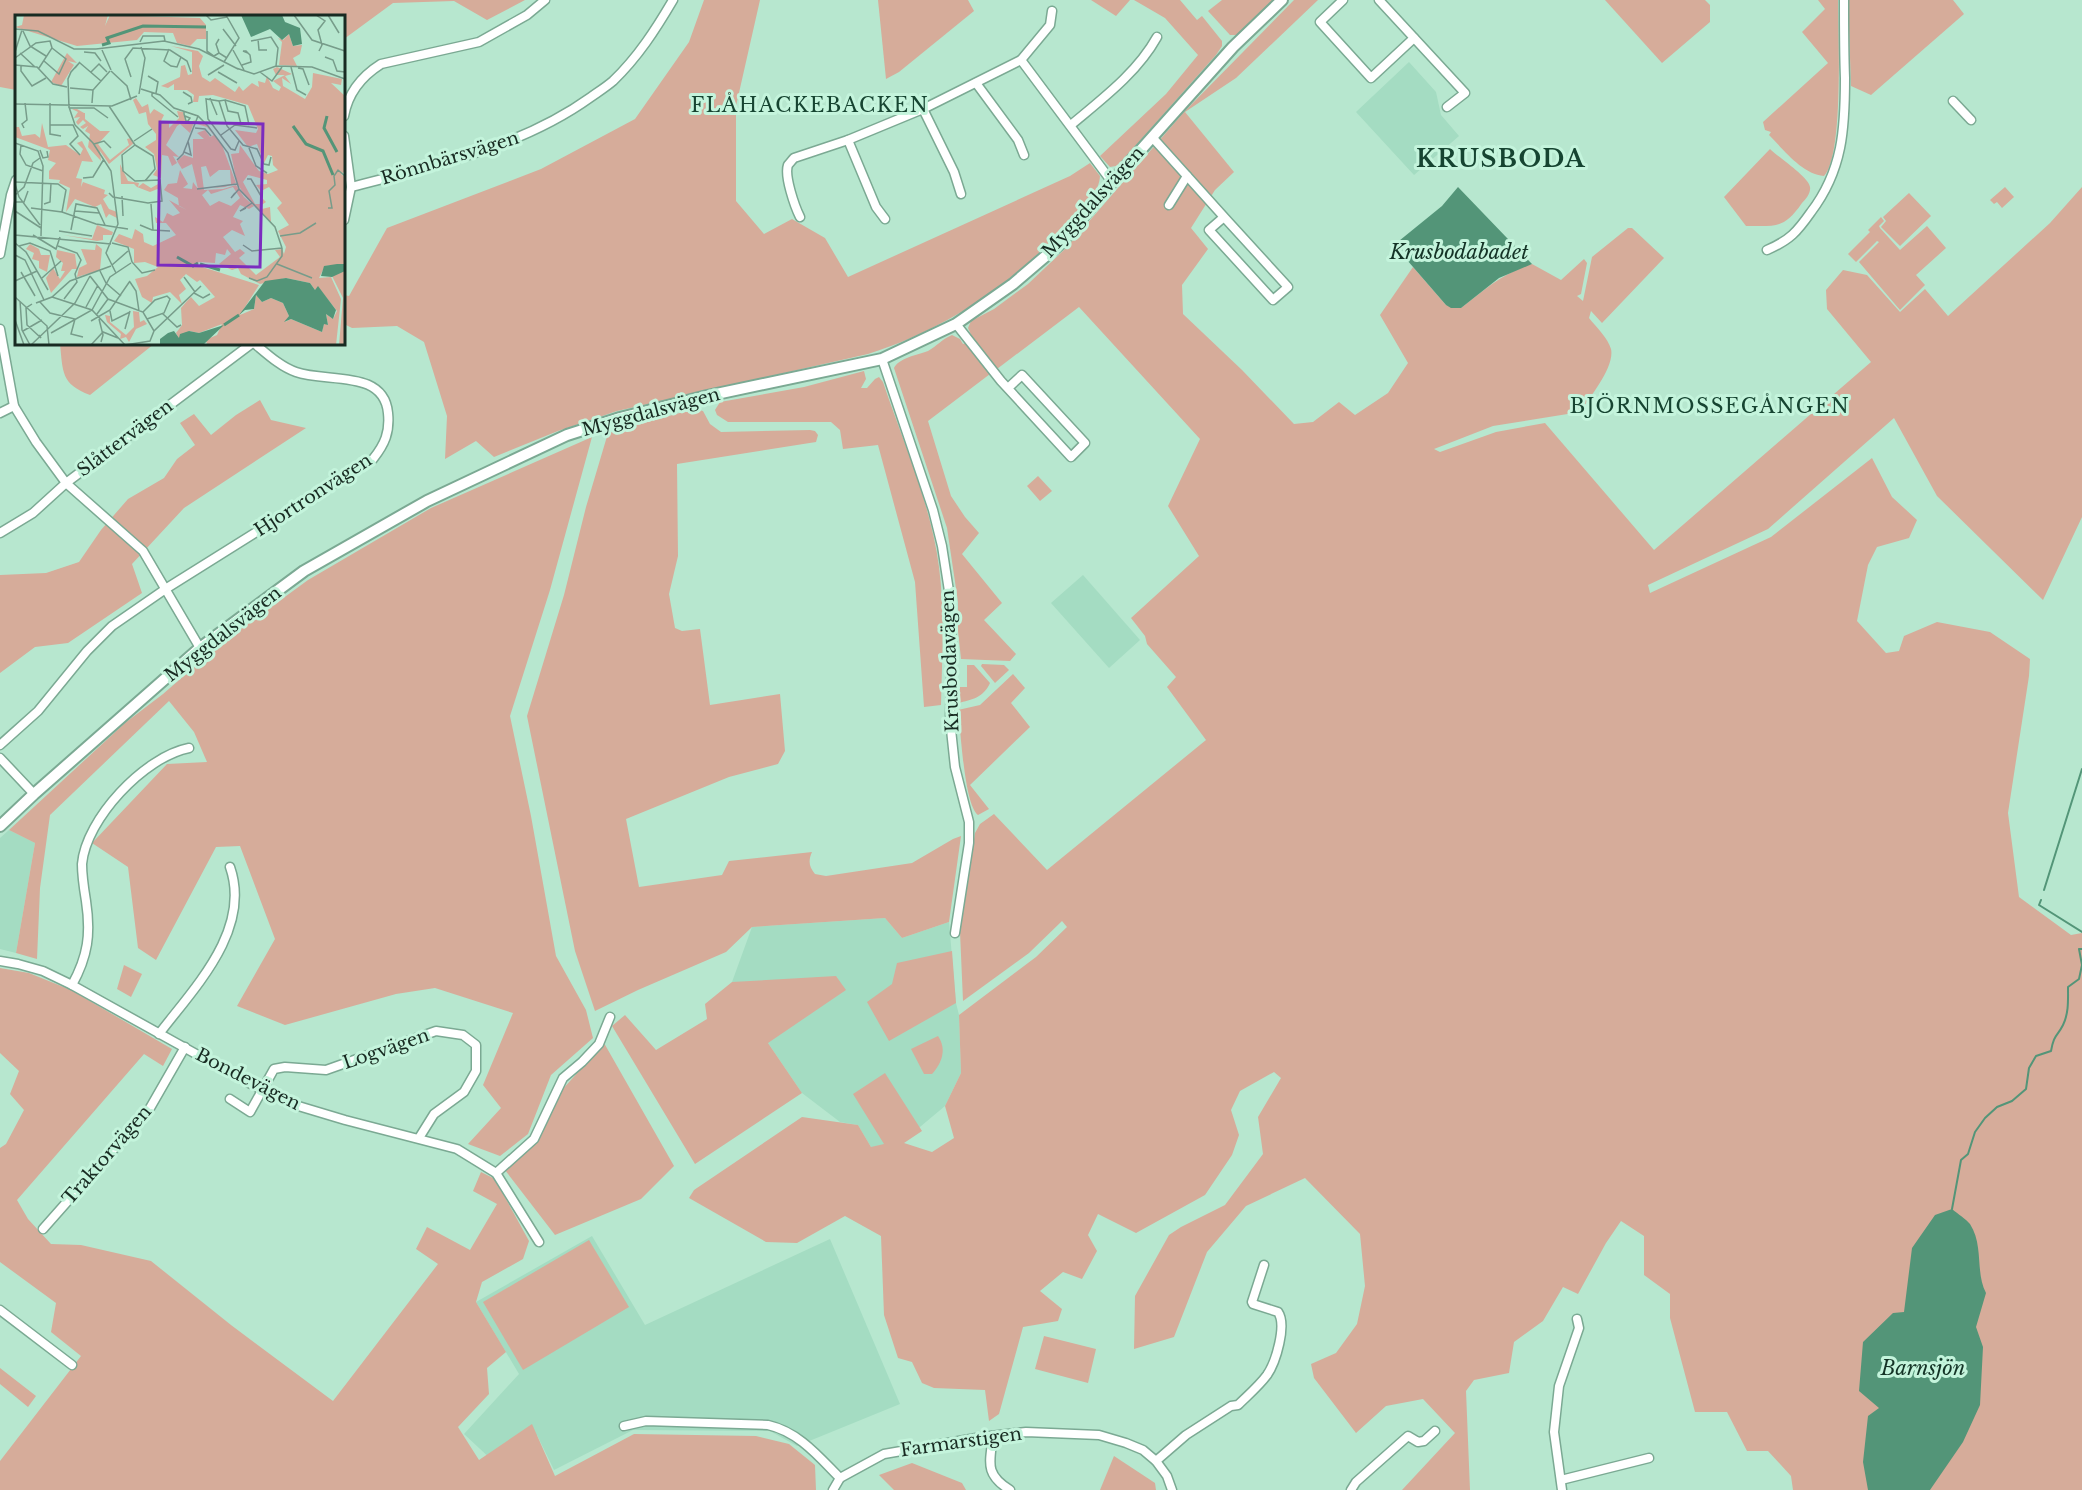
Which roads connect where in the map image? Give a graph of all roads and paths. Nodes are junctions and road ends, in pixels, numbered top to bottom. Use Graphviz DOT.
graph roads {
  1 [pos="545,0"];
  2 [pos="673,0"];
  3 [pos="1282,0"];
  4 [pos="1343,0"];
  5 [pos="1379,0"];
  6 [pos="1844,0"];
  7 [pos="1052,11"];
  8 [pos="1157,37"];
  9 [pos="1414,38"];
  10 [pos="1021,60"];
  11 [pos="976,84"];
  12 [pos="1953,101"];
  13 [pos="1447,107"];
  14 [pos="345,109"];
  15 [pos="923,109"];
  16 [pos="1971,120"];
  17 [pos="1071,125"];
  18 [pos="1152,137"];
  19 [pos="848,140"];
  20 [pos="345,143"];
  21 [pos="1024,155"];
  22 [pos="1187,177"];
  23 [pos="1112,182"];
  24 [pos="15,183"];
  25 [pos="351,187"];
  26 [pos="0,192"];
  27 [pos="962,194"];
  28 [pos="11,195"];
  29 [pos="1169,205"];
  30 [pos="345,215"];
  31 [pos="800,217"];
  32 [pos="1224,217"];
  33 [pos="885,219"];
  34 [pos="1767,250"];
  35 [pos="0,254"];
  36 [pos="956,324"];
  37 [pos="0,329"];
  38 [pos="252,345"];
  39 [pos="254,345"];
  40 [pos="882,359"];
  41 [pos="1008,388"];
  42 [pos="14,406"];
  43 [pos="0,413"];
  44 [pos="66,483"];
  45 [pos="0,533"];
  46 [pos="166,588"];
  47 [pos="200,648"];
  48 [pos="0,745"];
  49 [pos="189,748"];
  50 [pos="0,758"];
  51 [pos="34,794"];
  52 [pos="0,826"];
  53 [pos="230,867"];
  54 [pos="955,933"];
  55 [pos="0,960"];
  56 [pos="72,985"];
  57 [pos="609,1017"];
  58 [pos="159,1034"];
  59 [pos="185,1047"];
  60 [pos="262,1090"];
  61 [pos="230,1099"];
  62 [pos="419,1138"];
  63 [pos="496,1173"];
  64 [pos="43,1229"];
  65 [pos="539,1242"];
  66 [pos="1264,1265"];
  67 [pos="0,1310"];
  68 [pos="1577,1319"];
  69 [pos="72,1365"];
  70 [pos="624,1426"];
  71 [pos="1435,1431"];
  72 [pos="993,1436"];
  73 [pos="1649,1458"];
  74 [pos="1156,1461"];
  75 [pos="1004,1472"];
  76 [pos="840,1478"];
  77 [pos="1561,1480"];
  78 [pos="999,1482"];
  79 [pos="833,1490"];
  80 [pos="1010,1490"];
  81 [pos="1172,1490"];
  82 [pos="1351,1490"];
  83 [pos="1562,1490"];
  1 -- 14 [label="street"];
  2 -- 25 [label="street, Rönnbärsvägen"];
  3 -- 18 [label="street, Myggdalsvägen"];
  4 -- 9 [label="street"];
  5 -- 9 [label="street"];
  6 -- 34 [label="street"];
  7 -- 10 [label="street"];
  8 -- 17 [label="street"];
  9 -- 13 [label="street"];
  10 -- 11 [label="street"];
  10 -- 17 [label="street"];
  11 -- 15 [label="street"];
  11 -- 21 [label="street"];
  12 -- 16 [label="street"];
  15 -- 19 [label="street"];
  15 -- 27 [label="street"];
  17 -- 23 [label="street"];
  18 -- 22 [label="street"];
  18 -- 23 [label="street, Myggdalsvägen"];
  19 -- 31 [label="street"];
  19 -- 33 [label="street"];
  20 -- 25 [label="street"];
  22 -- 29 [label="street"];
  22 -- 32 [label="street"];
  23 -- 36 [label="street, Myggdalsvägen"];
  24 -- 28 [label="street"];
  25 -- 30 [label="street"];
  26 -- 28 [label="street"];
  28 -- 35 [label="street"];
  32 -- 32 [label="street"];
  36 -- 40 [label="street, Myggdalsvägen"];
  36 -- 41 [label="street"];
  37 -- 42 [label="street"];
  38 -- 44 [label="street, Slåttervägen"];
  39 -- 46 [label="street, Hjortronvägen"];
  40 -- 47 [label="street, Myggdalsvägen"];
  40 -- 54 [label="street, Krusbodavägen"];
  41 -- 41 [label="street"];
  42 -- 43 [label="street"];
  42 -- 44 [label="street"];
  44 -- 45 [label="street, Slåttervägen"];
  44 -- 46 [label="street"];
  46 -- 47 [label="street"];
  46 -- 48 [label="street"];
  47 -- 51 [label="street, Myggdalsvägen"];
  49 -- 56 [label="street"];
  50 -- 51 [label="street"];
  51 -- 52 [label="street, Myggdalsvägen"];
  53 -- 58 [label="street"];
  55 -- 56 [label="street, Bondevägen"];
  56 -- 58 [label="street, Bondevägen"];
  57 -- 63 [label="street"];
  58 -- 59 [label="street, Bondevägen"];
  59 -- 60 [label="street, Bondevägen"];
  59 -- 64 [label="street, Traktorvägen"];
  60 -- 61 [label="street"];
  60 -- 62 [label="street, Bondevägen"];
  60 -- 62 [label="street, Logvägen"];
  62 -- 63 [label="street, Bondevägen"];
  63 -- 65 [label="street, Bondevägen"];
  66 -- 74 [label="street"];
  67 -- 69 [label="street"];
  68 -- 77 [label="street"];
  70 -- 76 [label="street"];
  71 -- 82 [label="street"];
  72 -- 74 [label="street, Farmarstigen"];
  72 -- 76 [label="street, Farmarstigen"];
  72 -- 78 [label="street"];
  73 -- 77 [label="street"];
  74 -- 81 [label="street, Farmarstigen"];
  75 -- 78 [label="street"];
  76 -- 79 [label="street"];
  77 -- 83 [label="street"];
  78 -- 80 [label="street"];
}
